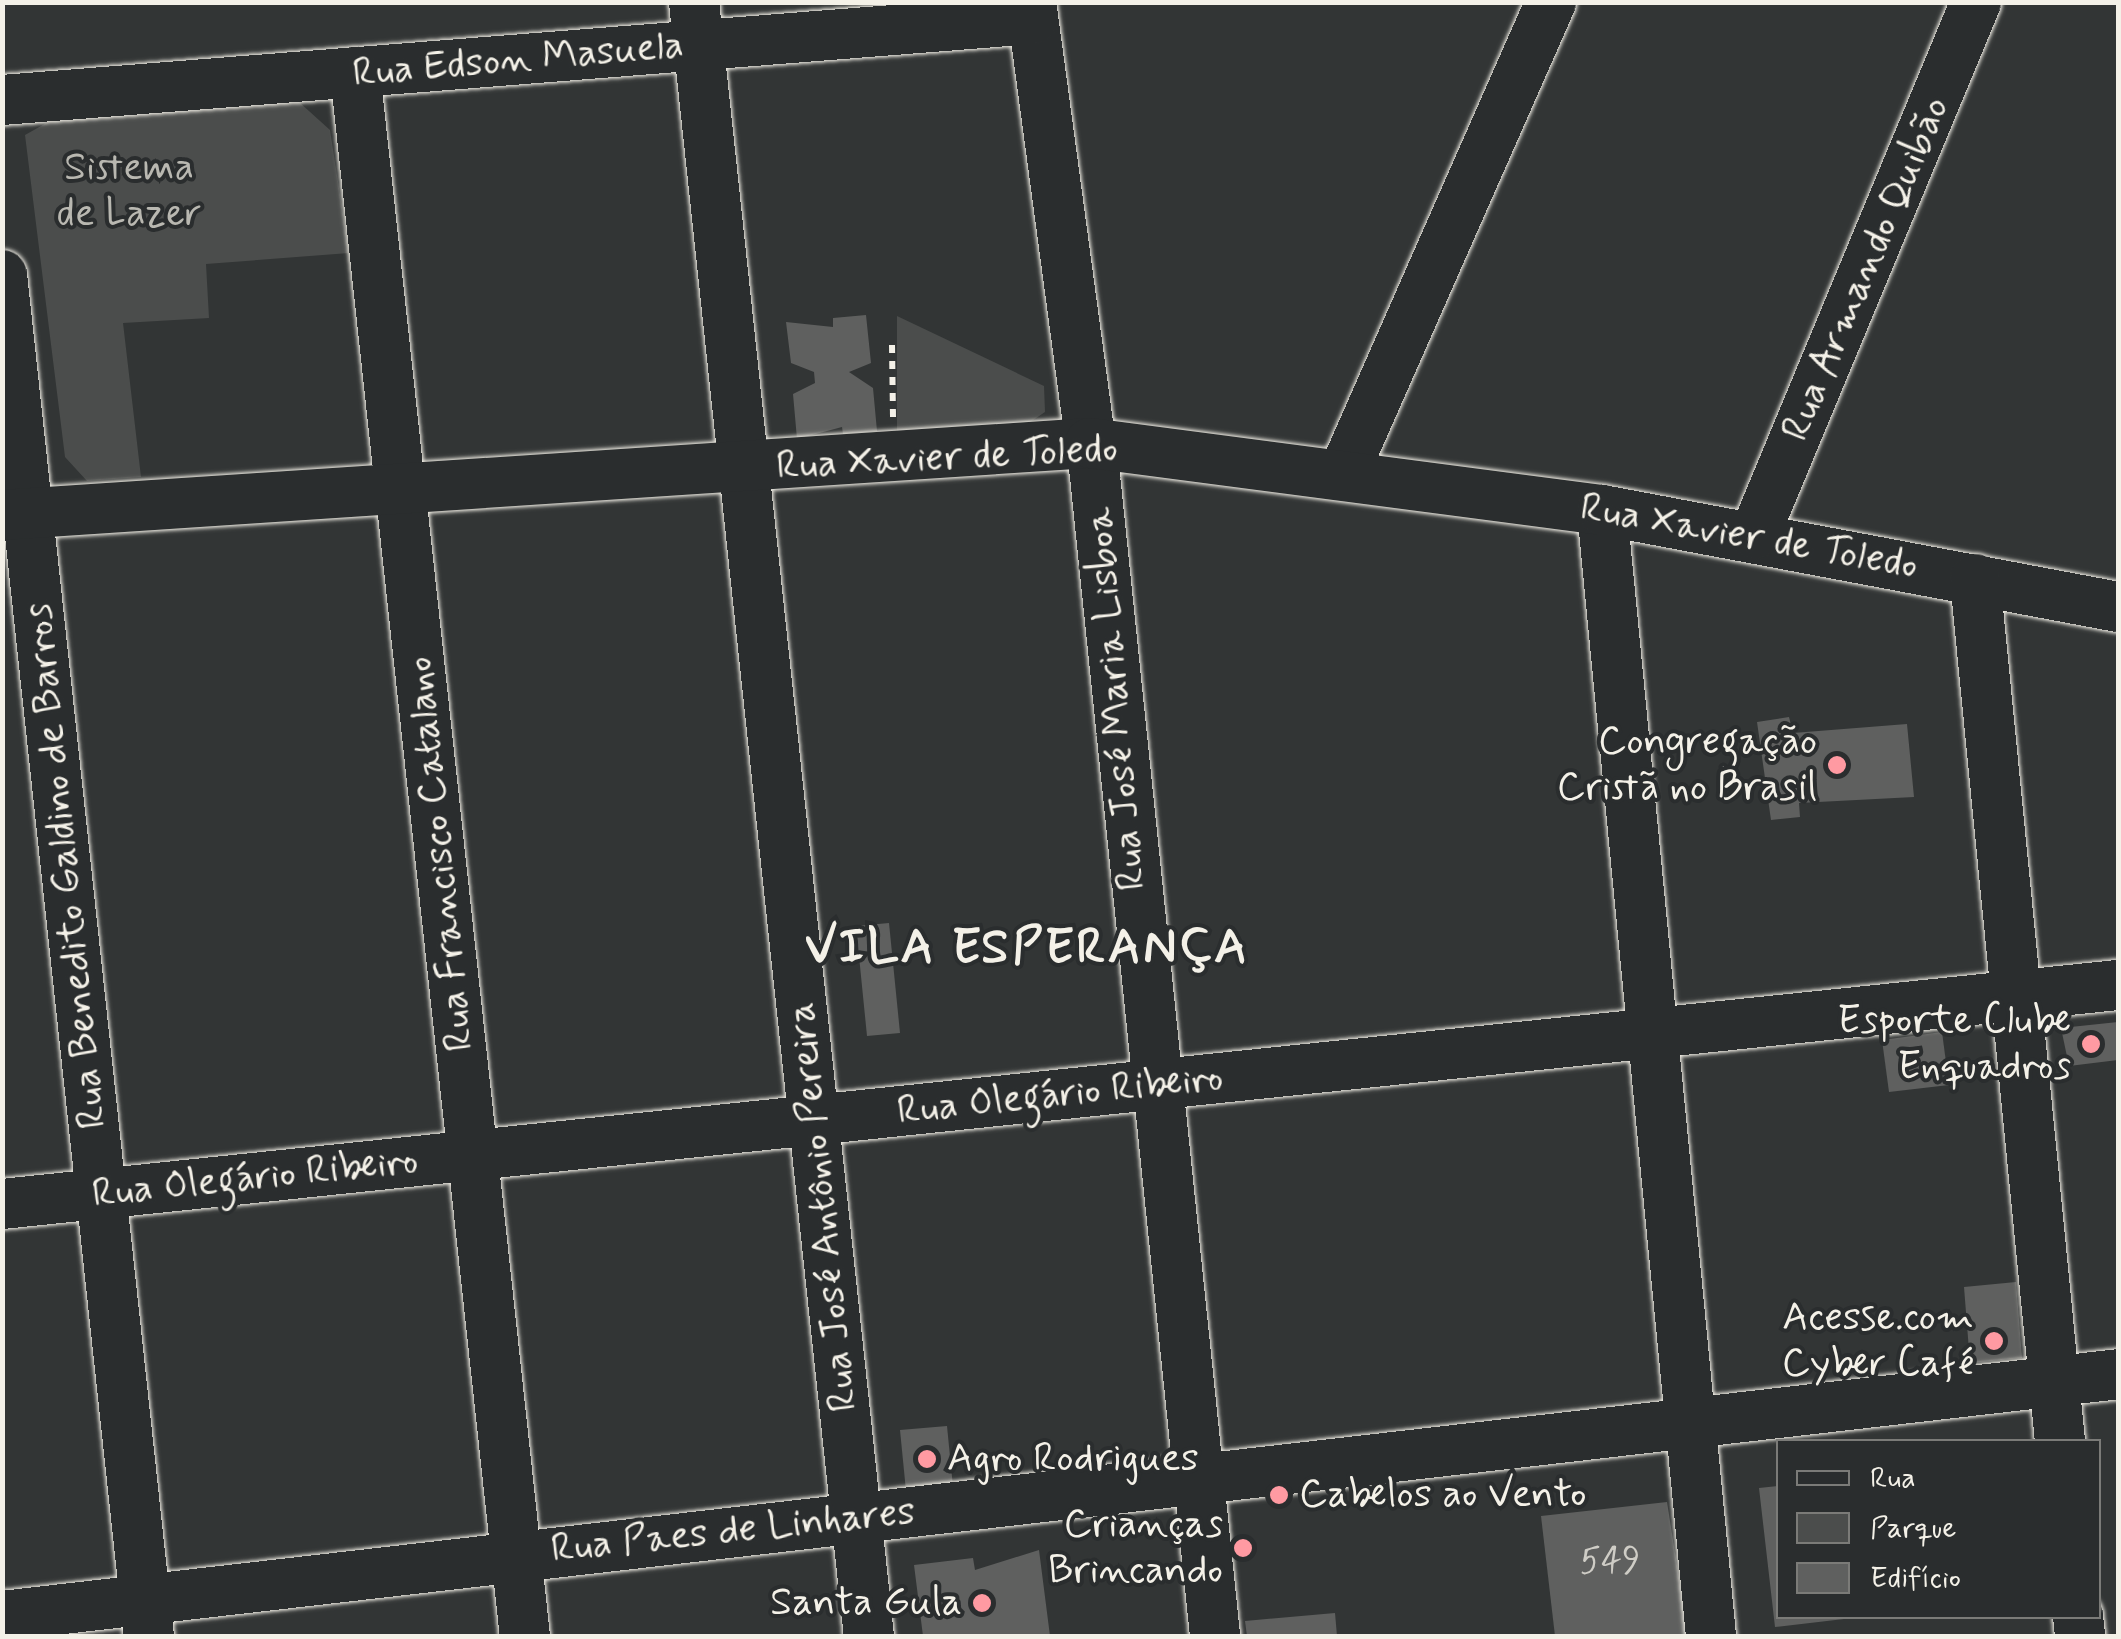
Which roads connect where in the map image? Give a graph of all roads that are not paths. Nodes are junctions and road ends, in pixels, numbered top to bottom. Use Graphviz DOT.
graph roads {
  1 [pos="1976,2"];
  2 [pos="1542,5"];
  3 [pos="1032,11"];
  4 [pos="697,24"];
  5 [pos="355,72"];
  6 [pos="2,100"];
  7 [pos="2,276"];
  8 [pos="1090,444"];
  9 [pos="744,470"];
  10 [pos="1344,472"];
  11 [pos="402,494"];
  12 [pos="1602,510"];
  13 [pos="15,514"];
  14 [pos="1755,534"];
  15 [pos="1975,578"];
  16 [pos="2118,607"];
  17 [pos="2118,985"];
  18 [pos="2016,996"];
  19 [pos="1650,1034"];
  20 [pos="1152,1086"];
  21 [pos="814,1120"];
  22 [pos="471,1156"];
  23 [pos="101,1194"];
  24 [pos="2,1204"];
  25 [pos="2118,1374"];
  26 [pos="2054,1382"];
  27 [pos="1689,1418"];
  28 [pos="2060,1439"];
  29 [pos="1198,1478"];
  30 [pos="856,1518"];
  31 [pos="518,1556"];
  32 [pos="2,1616"];
  33 [pos="147,1619"];
  34 [pos="525,1636"];
  35 [pos="869,1636"];
  36 [pos="1215,1636"];
  37 [pos="1710,1636"];
  1 -- 14 [label="street, Rua Armando Quibão"];
  2 -- 10 [label="street"];
  3 -- 4 [label="street, Rua Edson Masuela"];
  3 -- 8 [label="street, Rua José Maria Lisboa"];
  4 -- 5 [label="street, Rua Edson Masuela"];
  4 -- 9 [label="street, Rua José Antônio Pereira"];
  5 -- 6 [label="street, Rua Edson Masuela"];
  5 -- 11 [label="street, Rua Francisco Catalano"];
  7 -- 13 [label="street, Rua Benedito Galdino de Barros"];
  8 -- 9 [label="street, Rua Xavier de Toledo"];
  8 -- 10 [label="street, Rua Xavier de Toledo"];
  8 -- 20 [label="street, Rua José Maria Lisboa"];
  9 -- 11 [label="street, Rua Xavier de Toledo"];
  9 -- 21 [label="street, Rua José Antônio Pereira"];
  10 -- 12 [label="street, Rua Xavier de Toledo"];
  11 -- 13 [label="street, Rua Xavier de Toledo"];
  11 -- 22 [label="street, Rua Francisco Catalano"];
  12 -- 14 [label="street, Rua Xavier de Toledo"];
  12 -- 19 [label="street"];
  13 -- 23 [label="street, Rua Benedito Galdino de Barros"];
  14 -- 15 [label="street, Rua Xavier de Toledo"];
  15 -- 16 [label="street, Rua Xavier de Toledo"];
  15 -- 18 [label="street"];
  17 -- 18 [label="street, Rua Olegário Ribeiro"];
  18 -- 19 [label="street, Rua Olegário Ribeiro"];
  18 -- 26 [label="street"];
  19 -- 20 [label="street, Rua Olegário Ribeiro"];
  19 -- 27 [label="street"];
  20 -- 21 [label="street, Rua Olegário Ribeiro"];
  20 -- 29 [label="street, Rua José Maria Lisboa"];
  21 -- 22 [label="street, Rua Olegário Ribeiro"];
  21 -- 30 [label="street, Rua José Antônio Pereira"];
  22 -- 23 [label="street, Rua Olegário Ribeiro"];
  22 -- 31 [label="street, Rua Francisco Catalano"];
  23 -- 24 [label="street, Rua Olegário Ribeiro"];
  23 -- 33 [label="street, Rua Benedito Galdino de Barros"];
  25 -- 26 [label="street, Rua Paes de Linhares"];
  26 -- 27 [label="street, Rua Paes de Linhares"];
  26 -- 28 [label="street"];
  27 -- 29 [label="street, Rua Paes de Linhares"];
  27 -- 37 [label="street"];
  29 -- 30 [label="street, Rua Paes de Linhares"];
  29 -- 36 [label="street, Rua José Maria Lisboa"];
  30 -- 31 [label="street, Rua Paes de Linhares"];
  30 -- 35 [label="street, Rua José Antônio Pereira"];
  31 -- 33 [label="street, Rua Paes de Linhares"];
  31 -- 34 [label="street, Rua Francisco Catalano"];
  32 -- 33 [label="street, Rua Paes de Linhares"];
}
